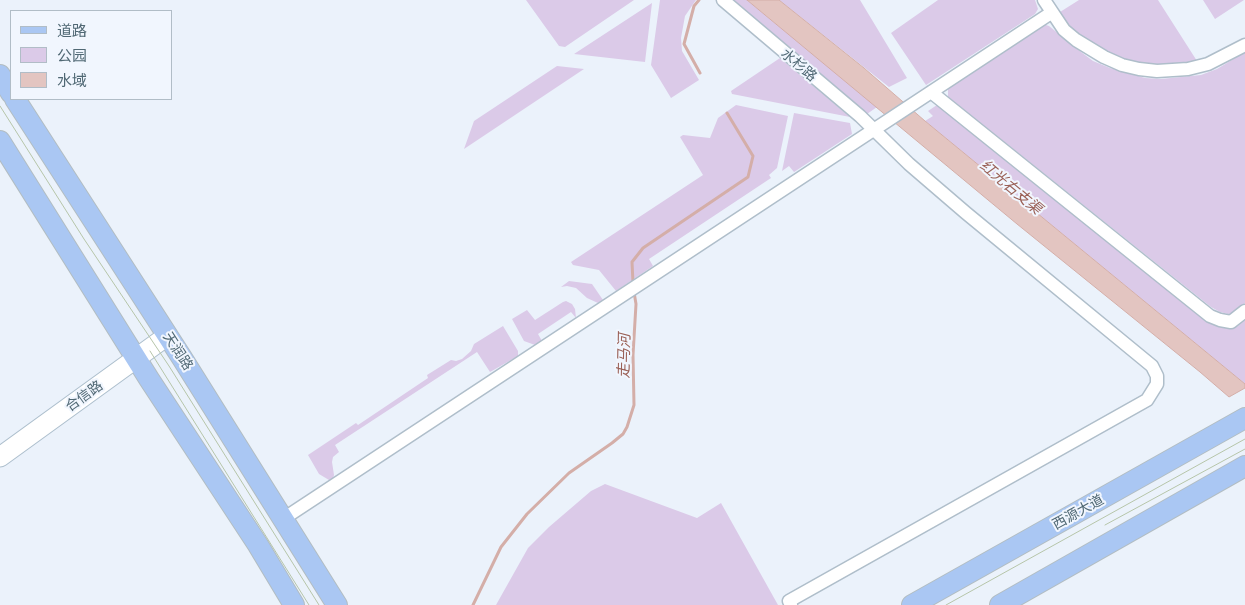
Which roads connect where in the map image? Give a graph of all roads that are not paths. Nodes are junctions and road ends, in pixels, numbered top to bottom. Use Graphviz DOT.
graph roads {
  1 [pos="723,0"];
  2 [pos="1044,0"];
  3 [pos="1051,13"];
  4 [pos="1245,45"];
  5 [pos="0,75"];
  6 [pos="10,91"];
  7 [pos="931,92"];
  8 [pos="16,100"];
  9 [pos="875,130"];
  10 [pos="0,141"];
  11 [pos="1245,311"];
  12 [pos="167,336"];
  13 [pos="137,358"];
  14 [pos="1245,418"];
  15 [pos="0,457"];
  16 [pos="1245,466"];
  17 [pos="284,520"];
  18 [pos="294,605"];
  19 [pos="337,605"];
  20 [pos="791,605"];
  21 [pos="912,605"];
  22 [pos="1000,605"];
  1 -- 9 [label="street, 水杉路"];
  2 -- 3 [label="street"];
  3 -- 4 [label="street"];
  3 -- 7 [label="street"];
  5 -- 6 [label="main road"];
  7 -- 9 [label="street"];
  7 -- 11 [label="street"];
  8 -- 12 [label="main road, 天润路"];
  9 -- 17 [label="street"];
  9 -- 20 [label="street, 水杉路"];
  10 -- 13 [label="main road"];
  12 -- 13 [label="street, 合信路"];
  12 -- 17 [label="main road, 天润路"];
  13 -- 15 [label="street, 合信路"];
  13 -- 18 [label="main road"];
  14 -- 21 [label="main road, 西源大道"];
  16 -- 22 [label="main road"];
  17 -- 19 [label="main road, 天润路"];
}
